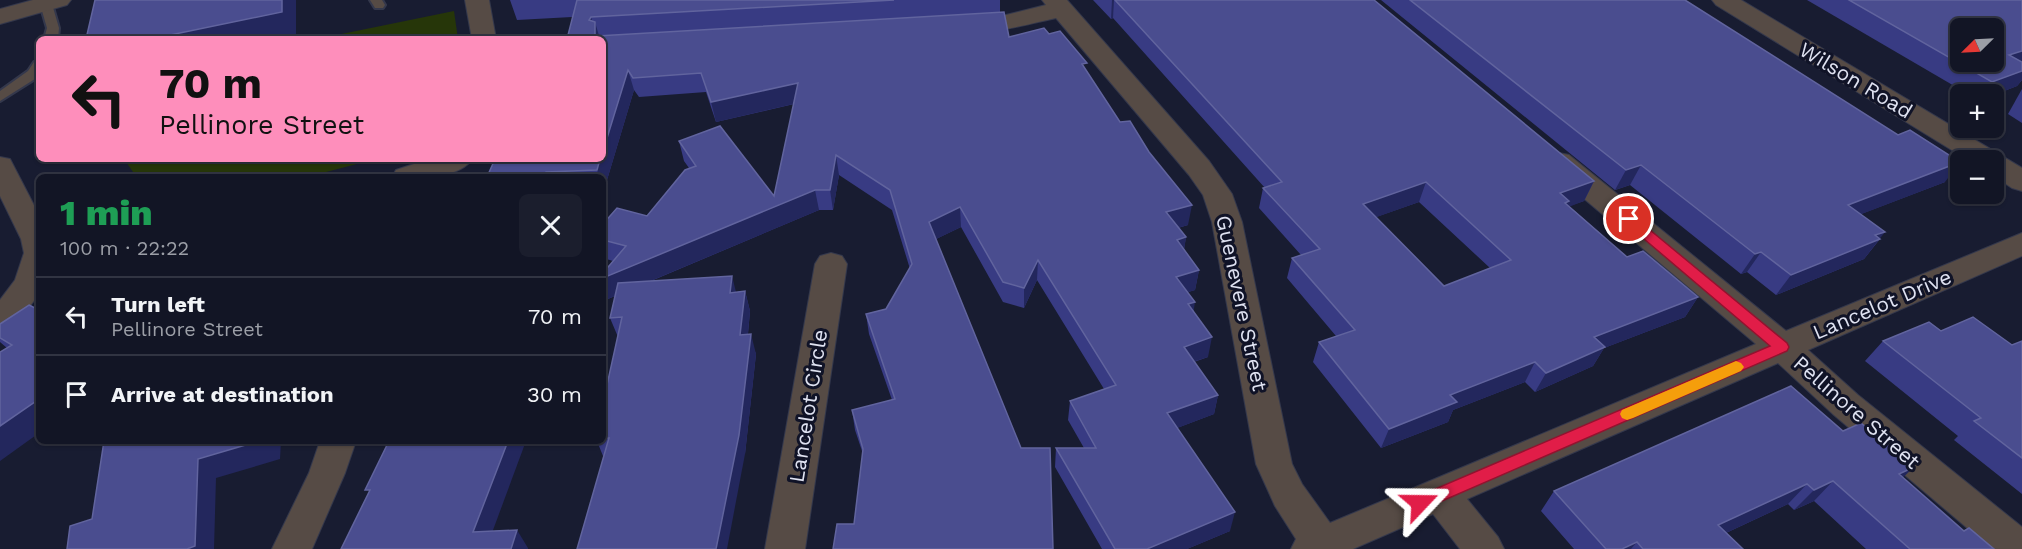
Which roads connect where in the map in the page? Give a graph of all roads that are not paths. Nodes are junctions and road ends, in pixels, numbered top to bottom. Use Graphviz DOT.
graph roads {
  1 [pos="477,0"];
  2 [pos="1724,0"];
  3 [pos="52,2"];
  4 [pos="1058,5"];
  5 [pos="0,17"];
  6 [pos="935,26"];
  7 [pos="52,36"];
  8 [pos="483,36"];
  9 [pos="36,70"];
  10 [pos="0,97"];
  11 [pos="1535,142"];
  12 [pos="1972,150"];
  13 [pos="451,162"];
  14 [pos="0,166"];
  15 [pos="2004,170"];
  16 [pos="418,174"];
  17 [pos="2022,181"];
  18 [pos="36,239"];
  19 [pos="2022,244"];
  20 [pos="831,264"];
  21 [pos="36,267"];
  22 [pos="0,321"];
  23 [pos="1782,347"];
  24 [pos="337,444"];
  25 [pos="1440,495"];
  26 [pos="1317,546"];
  27 [pos="292,549"];
  28 [pos="785,549"];
  29 [pos="1484,549"];
  30 [pos="2020,549"];
  1 -- 8 [label="street"];
  2 -- 12 [label="street, Wilson Road"];
  3 -- 5 [label="street"];
  3 -- 7 [label="lane"];
  4 -- 6 [label="street"];
  4 -- 26 [label="street, Guenevere Street"];
  9 -- 10 [label="lane"];
  11 -- 23 [label="street, Pellinore Street"];
  13 -- 16 [label="street"];
  14 -- 18 [label="street"];
  15 -- 17 [label="street"];
  19 -- 23 [label="street, Lancelot Drive"];
  20 -- 28 [label="street, Lancelot Circle"];
  21 -- 22 [label="street"];
  23 -- 25 [label="street, Lancelot Drive"];
  23 -- 30 [label="street, Pellinore Street"];
  24 -- 27 [label="street"];
  25 -- 26 [label="street, Lancelot Drive"];
  25 -- 29 [label="street"];
}
